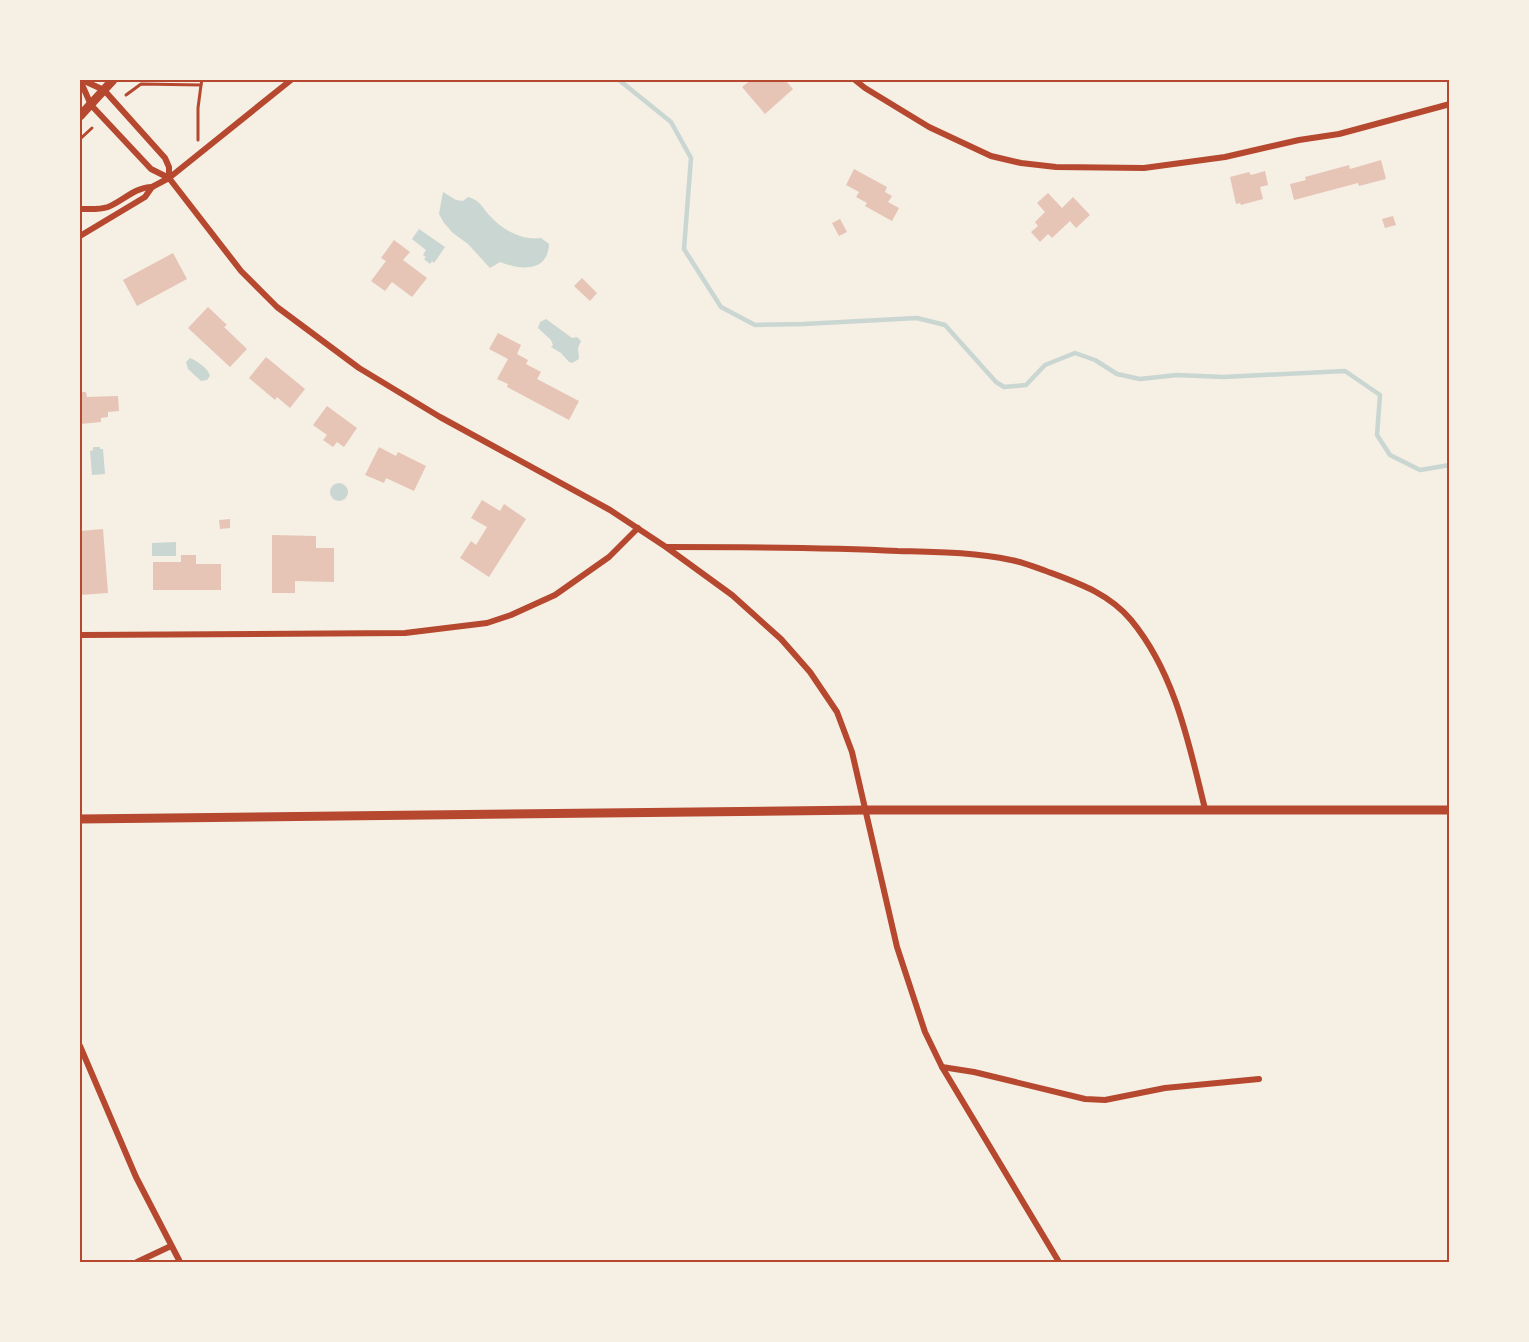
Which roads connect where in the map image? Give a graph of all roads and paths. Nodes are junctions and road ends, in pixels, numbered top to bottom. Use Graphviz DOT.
graph roads {
  1 [pos="81,80"];
  2 [pos="113,80"];
  3 [pos="202,80"];
  4 [pos="291,80"];
  5 [pos="855,80"];
  6 [pos="201,85"];
  7 [pos="104,90"];
  8 [pos="126,95"];
  9 [pos="1449,104"];
  10 [pos="91,105"];
  11 [pos="80,116"];
  12 [pos="92,127"];
  13 [pos="80,139"];
  14 [pos="198,140"];
  15 [pos="169,178"];
  16 [pos="152,187"];
  17 [pos="80,209"];
  18 [pos="80,236"];
  19 [pos="638,528"];
  20 [pos="666,548"];
  21 [pos="80,635"];
  22 [pos="1205,809"];
  23 [pos="867,810"];
  24 [pos="1449,810"];
  25 [pos="80,819"];
  26 [pos="80,1046"];
  27 [pos="942,1067"];
  28 [pos="1259,1079"];
  29 [pos="171,1246"];
  30 [pos="137,1263"];
  31 [pos="180,1263"];
  32 [pos="1059,1263"];
  1 -- 7 [label="street"];
  1 -- 10 [label="street"];
  2 -- 7 [label="street"];
  3 -- 6 [label="path"];
  4 -- 15 [label="street"];
  5 -- 9 [label="street"];
  6 -- 8 [label="path"];
  6 -- 14 [label="path"];
  7 -- 10 [label="street"];
  7 -- 15 [label="street"];
  10 -- 11 [label="street"];
  10 -- 15 [label="street"];
  12 -- 13 [label="path"];
  15 -- 16 [label="street"];
  15 -- 19 [label="street"];
  16 -- 17 [label="street"];
  16 -- 18 [label="street"];
  19 -- 20 [label="street"];
  19 -- 21 [label="street"];
  20 -- 22 [label="street"];
  20 -- 23 [label="street"];
  22 -- 23 [label="street"];
  22 -- 24 [label="street"];
  23 -- 25 [label="street"];
  23 -- 27 [label="street"];
  26 -- 29 [label="street"];
  27 -- 28 [label="street"];
  27 -- 32 [label="street"];
  29 -- 30 [label="street"];
  29 -- 31 [label="street"];
}
